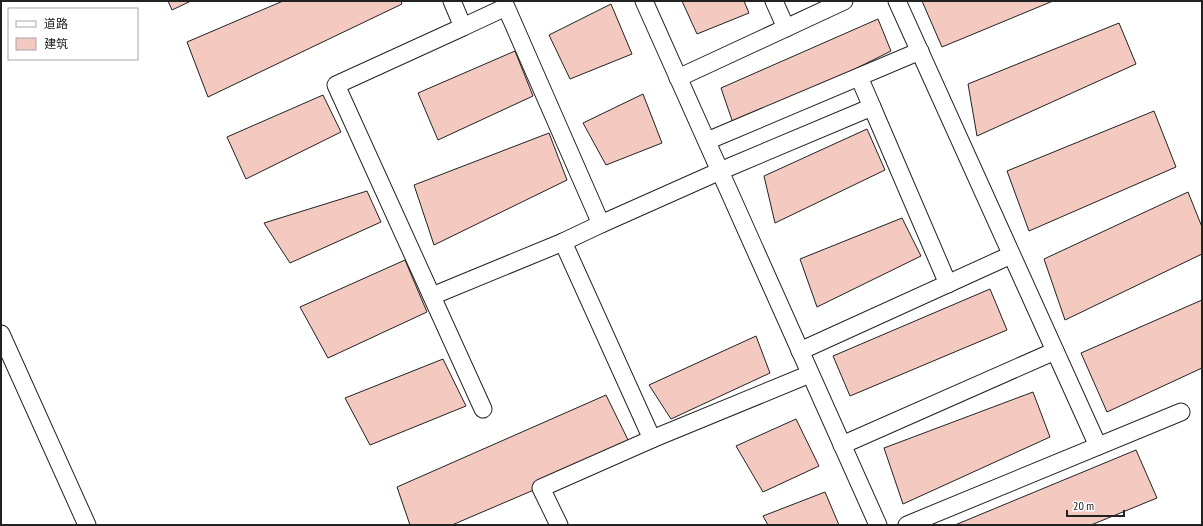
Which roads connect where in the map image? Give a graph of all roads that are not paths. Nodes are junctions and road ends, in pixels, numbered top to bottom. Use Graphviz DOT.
graph roads {
  1 [pos="452,1"];
  2 [pos="644,1"];
  3 [pos="774,1"];
  4 [pos="897,1"];
  5 [pos="463,27"];
  6 [pos="920,51"];
  7 [pos="859,77"];
  8 [pos="678,78"];
  9 [pos="872,107"];
  10 [pos="707,141"];
  11 [pos="720,171"];
  12 [pos="601,224"];
  13 [pos="563,242"];
  14 [pos="1011,255"];
  15 [pos="948,284"];
  16 [pos="432,296"];
  17 [pos="1,334"];
  18 [pos="800,351"];
  19 [pos="1055,351"];
  20 [pos="810,374"];
  21 [pos="483,409"];
  22 [pos="1181,412"];
  23 [pos="652,439"];
  24 [pos="842,445"];
  25 [pos="1098,446"];
  26 [pos="87,525"];
  27 [pos="559,525"];
  28 [pos="878,525"];
  29 [pos="907,525"];
  1 -- 5 [label="street"];
  2 -- 8 [label="street"];
  3 -- 8 [label="street"];
  4 -- 6 [label="street"];
  5 -- 12 [label="street"];
  5 -- 16 [label="street"];
  6 -- 7 [label="street"];
  6 -- 14 [label="street"];
  7 -- 9 [label="street"];
  7 -- 10 [label="street"];
  8 -- 10 [label="street"];
  9 -- 11 [label="street"];
  9 -- 15 [label="street"];
  10 -- 11 [label="street"];
  11 -- 12 [label="street"];
  11 -- 18 [label="street"];
  12 -- 13 [label="street"];
  13 -- 16 [label="street"];
  13 -- 23 [label="street"];
  14 -- 15 [label="street"];
  14 -- 19 [label="street"];
  15 -- 18 [label="street"];
  16 -- 21 [label="street"];
  17 -- 26 [label="street"];
  18 -- 20 [label="street"];
  19 -- 24 [label="street"];
  19 -- 25 [label="street"];
  20 -- 23 [label="street"];
  20 -- 24 [label="street"];
  22 -- 25 [label="street"];
  23 -- 27 [label="street"];
  24 -- 28 [label="street"];
  25 -- 29 [label="street"];
}
